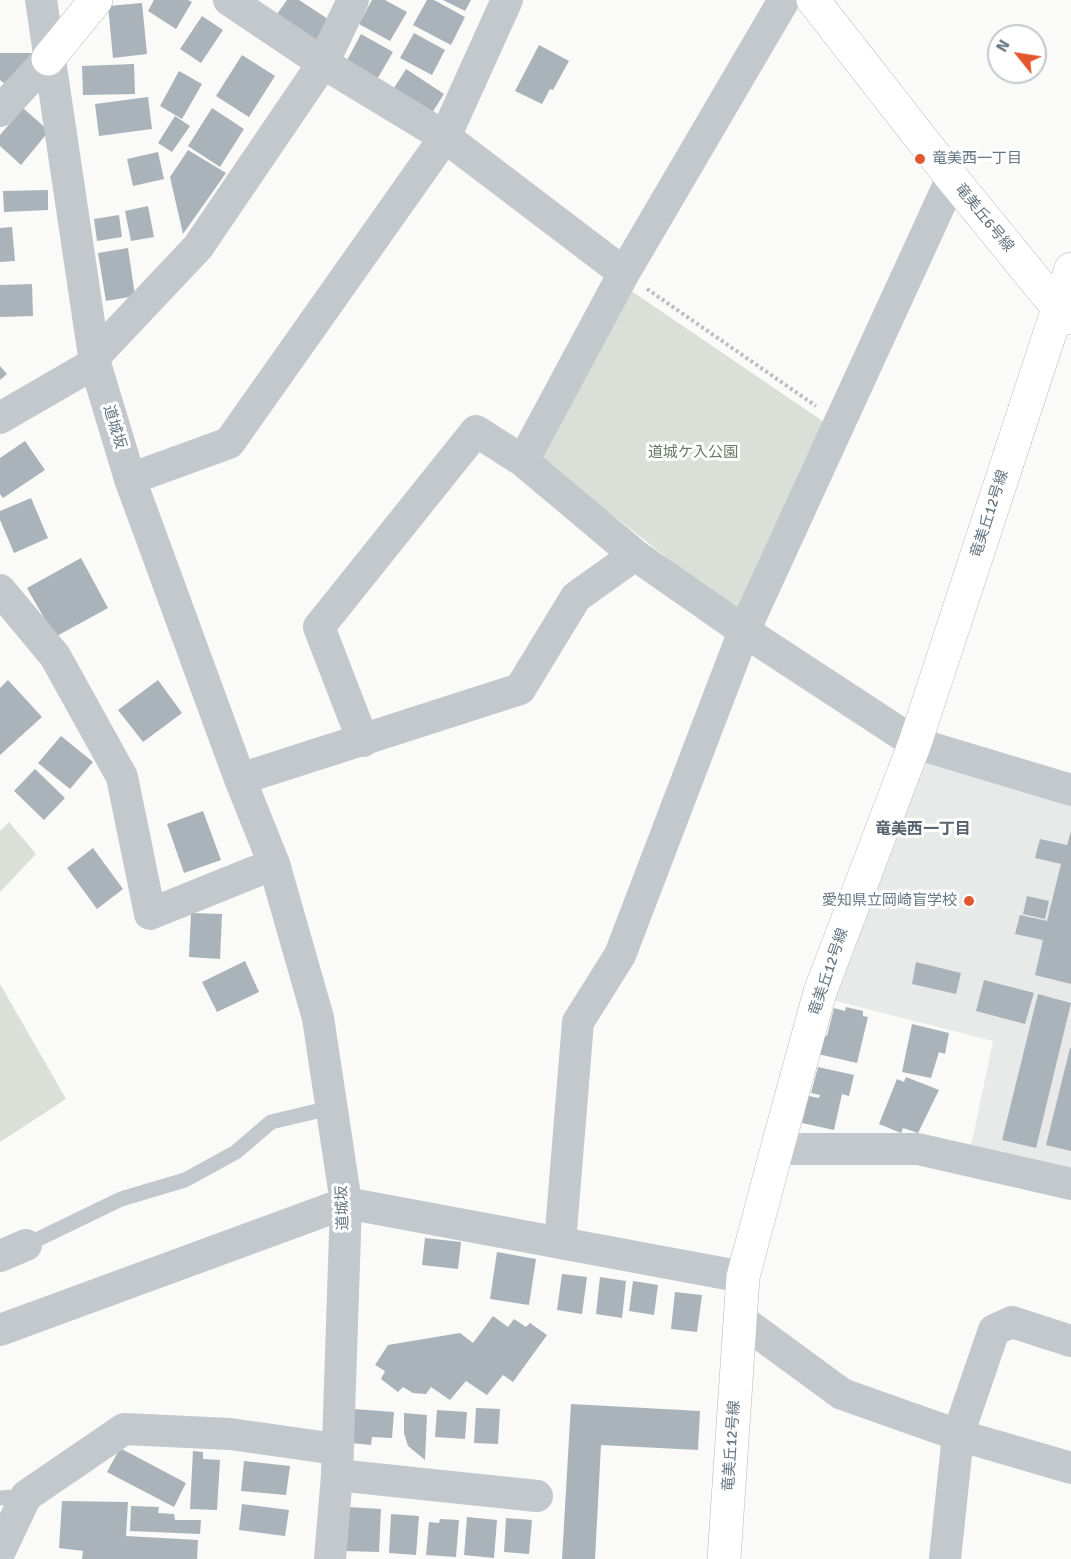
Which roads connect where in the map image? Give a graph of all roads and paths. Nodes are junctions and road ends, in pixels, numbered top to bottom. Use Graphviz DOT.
graph roads {
  1 [pos="41,0"];
  2 [pos="96,0"];
  3 [pos="229,0"];
  4 [pos="353,0"];
  5 [pos="507,0"];
  6 [pos="784,0"];
  7 [pos="813,0"];
  8 [pos="48,59"];
  9 [pos="323,63"];
  10 [pos="0,111"];
  11 [pos="445,137"];
  12 [pos="952,178"];
  13 [pos="1071,269"];
  14 [pos="624,273"];
  15 [pos="1064,313"];
  16 [pos="95,360"];
  17 [pos="0,418"];
  18 [pos="839,422"];
  19 [pos="523,461"];
  20 [pos="130,480"];
  21 [pos="635,555"];
  22 [pos="0,590"];
  23 [pos="744,631"];
  24 [pos="363,741"];
  25 [pos="915,743"];
  26 [pos="240,779"];
  27 [pos="1071,790"];
  28 [pos="274,864"];
  29 [pos="330,1108"];
  30 [pos="777,1149"];
  31 [pos="1071,1184"];
  32 [pos="346,1203"];
  33 [pos="560,1243"];
  34 [pos="13,1251"];
  35 [pos="743,1277"];
  36 [pos="741,1320"];
  37 [pos="0,1330"];
  38 [pos="1071,1341"];
  39 [pos="958,1435"];
  40 [pos="336,1462"];
  41 [pos="1071,1468"];
  42 [pos="537,1496"];
  43 [pos="13,1497"];
  44 [pos="0,1551"];
  45 [pos="330,1559"];
  46 [pos="724,1559"];
  47 [pos="945,1559"];
  1 -- 8 [label="street, 道城坂"];
  2 -- 8 [label="street"];
  3 -- 9 [label="street"];
  4 -- 9 [label="street"];
  5 -- 11 [label="street"];
  6 -- 14 [label="street"];
  7 -- 12 [label="street, 竜美丘6号線"];
  8 -- 10 [label="street"];
  8 -- 16 [label="street, 道城坂"];
  9 -- 11 [label="street"];
  9 -- 16 [label="street"];
  11 -- 14 [label="street"];
  11 -- 20 [label="street"];
  12 -- 15 [label="street, 竜美丘6号線"];
  12 -- 18 [label="street"];
  13 -- 15 [label="street, 竜美丘12号線"];
  14 -- 18 [label="path"];
  14 -- 19 [label="street"];
  15 -- 25 [label="street, 竜美丘12号線"];
  16 -- 17 [label="street"];
  16 -- 20 [label="street, 道城坂"];
  18 -- 23 [label="street"];
  19 -- 21 [label="street"];
  19 -- 24 [label="street"];
  20 -- 26 [label="street, 道城坂"];
  21 -- 23 [label="street"];
  21 -- 24 [label="street"];
  22 -- 28 [label="street"];
  23 -- 25 [label="street"];
  23 -- 33 [label="street"];
  24 -- 26 [label="street"];
  25 -- 27 [label="street"];
  25 -- 30 [label="street, 竜美丘12号線"];
  26 -- 28 [label="street, 道城坂"];
  28 -- 29 [label="street, 道城坂"];
  29 -- 32 [label="street, 道城坂"];
  29 -- 34 [label="lane"];
  30 -- 31 [label="street"];
  30 -- 35 [label="street, 竜美丘12号線"];
  32 -- 33 [label="street"];
  32 -- 37 [label="street"];
  32 -- 40 [label="street, 道城坂"];
  33 -- 35 [label="street"];
  35 -- 36 [label="street, 竜美丘12号線"];
  36 -- 39 [label="street"];
  36 -- 46 [label="street, 竜美丘12号線"];
  38 -- 39 [label="street"];
  39 -- 41 [label="street"];
  39 -- 47 [label="street"];
  40 -- 42 [label="street"];
  40 -- 43 [label="street"];
  40 -- 45 [label="street, 道城坂"];
  43 -- 44 [label="street"];
}
